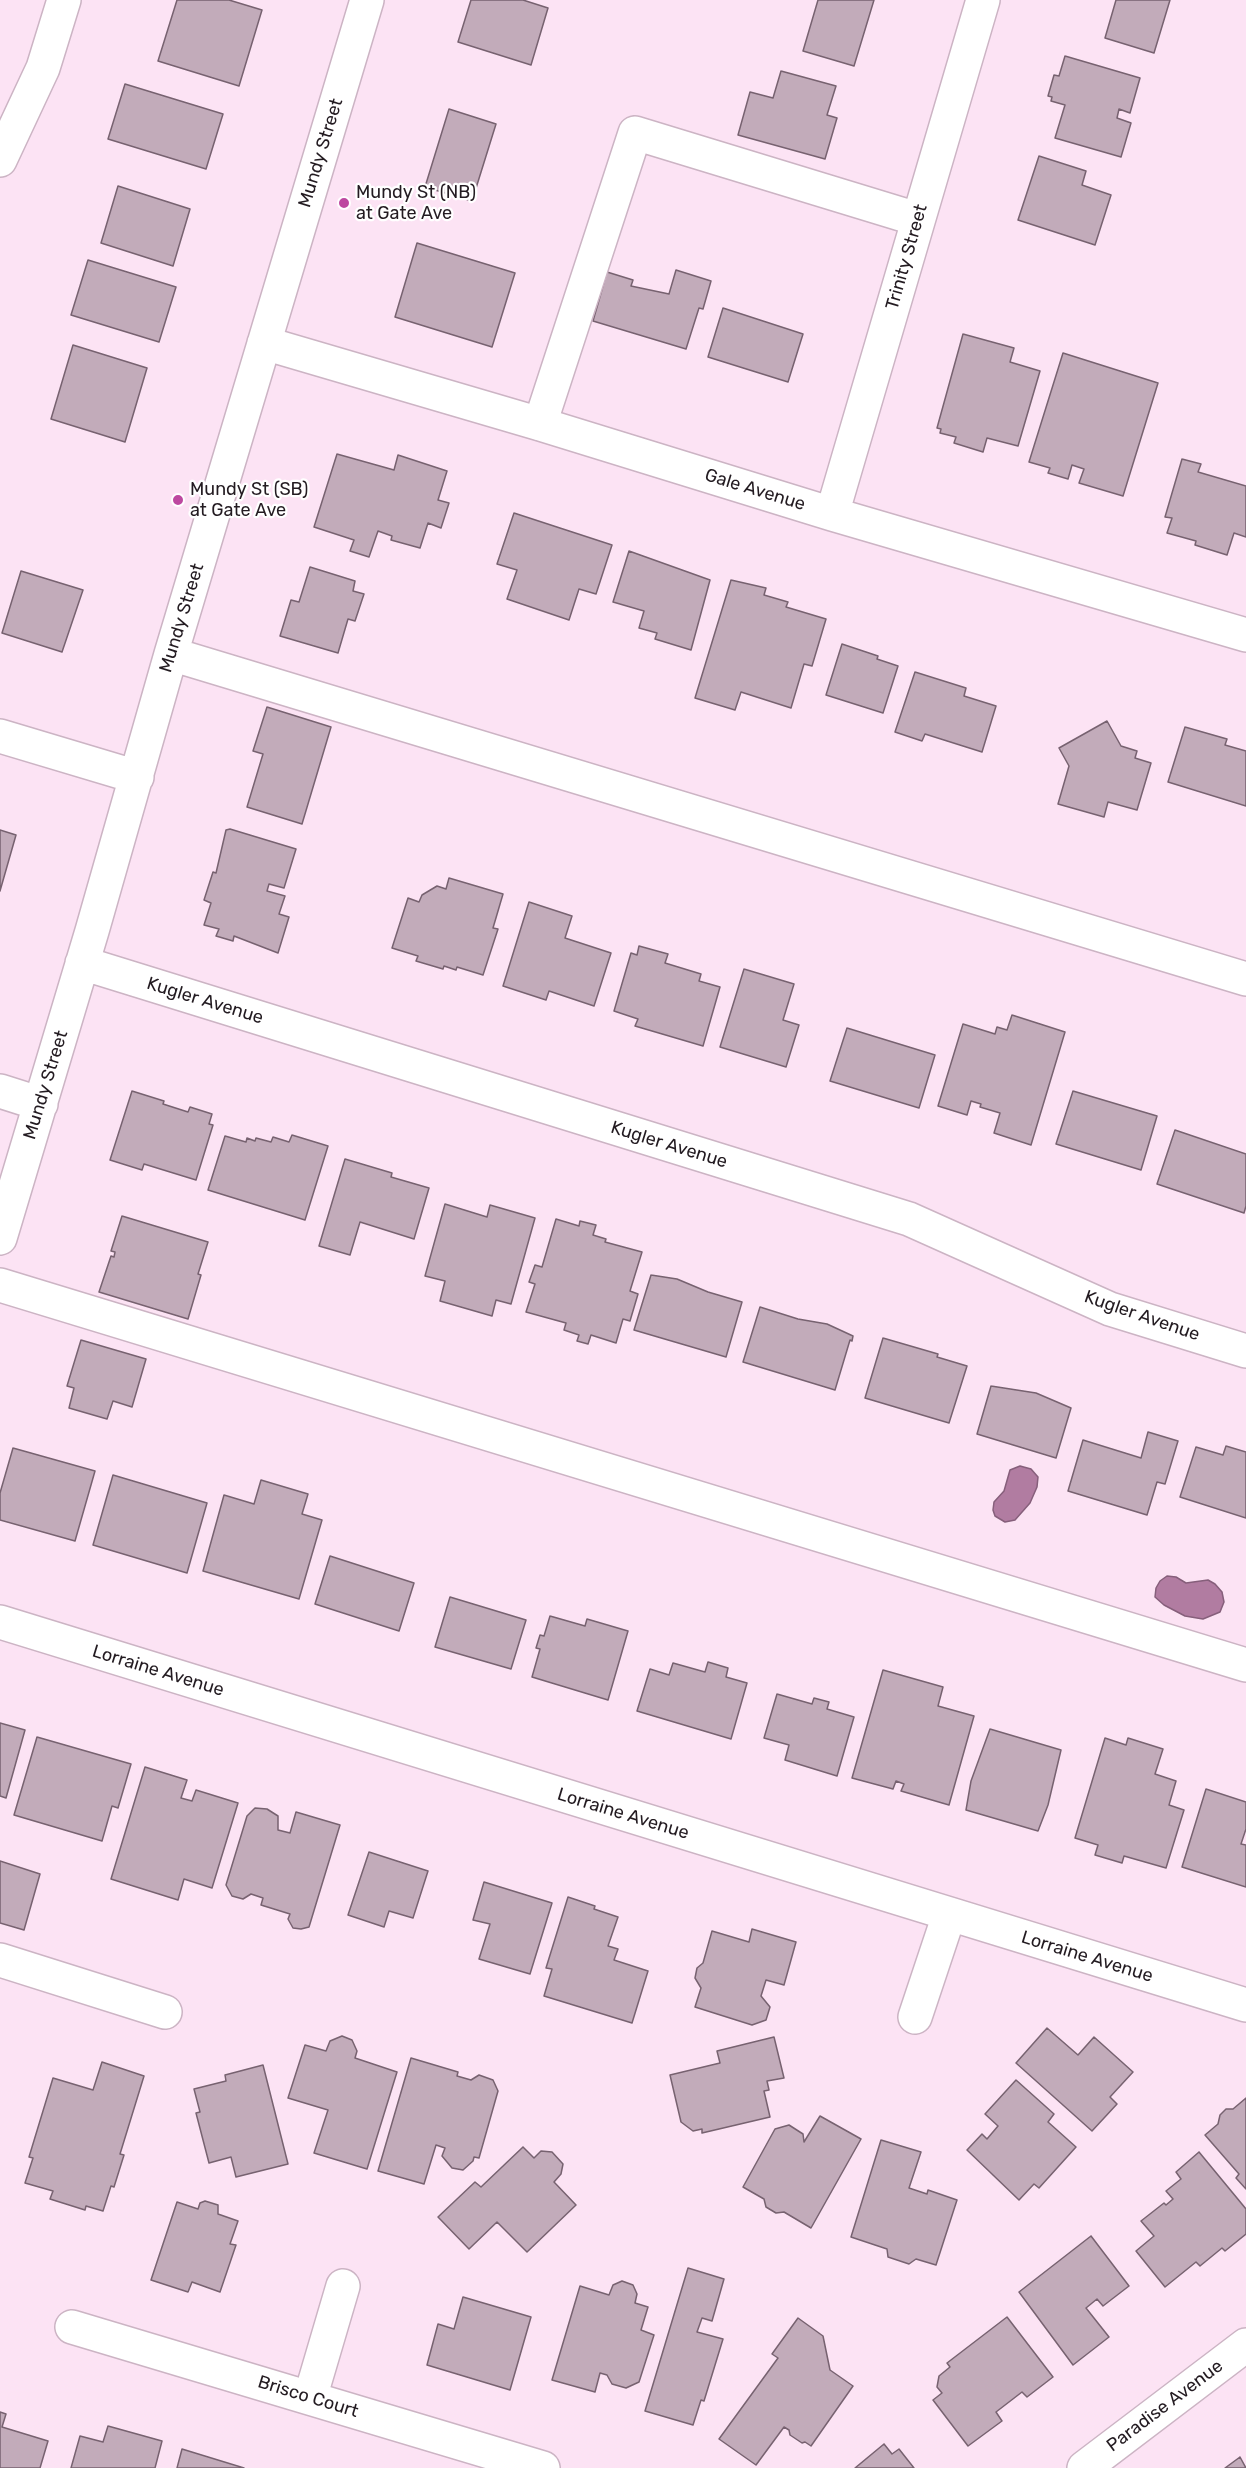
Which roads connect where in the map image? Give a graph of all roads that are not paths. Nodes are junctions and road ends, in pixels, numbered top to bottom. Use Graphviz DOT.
graph roads {
  1 [pos="64,0"];
  2 [pos="368,0"];
  3 [pos="982,0"];
  4 [pos="0,160"];
  5 [pos="917,219"];
  6 [pos="264,343"];
  7 [pos="540,424"];
  8 [pos="832,514"];
  9 [pos="1246,635"];
  10 [pos="171,654"];
  11 [pos="0,736"];
  12 [pos="137,777"];
  13 [pos="82,963"];
  14 [pos="1246,979"];
  15 [pos="0,1091"];
  16 [pos="41,1104"];
  17 [pos="0,1238"];
  18 [pos="0,1285"];
  19 [pos="1246,1351"];
  20 [pos="0,1622"];
  21 [pos="1246,1665"];
  22 [pos="949,1915"];
  23 [pos="0,1960"];
  24 [pos="1246,2005"];
  25 [pos="165,2012"];
  26 [pos="915,2017"];
  27 [pos="343,2286"];
  28 [pos="72,2327"];
  29 [pos="1246,2345"];
  30 [pos="310,2398"];
  31 [pos="543,2468"];
  32 [pos="1084,2468"];
  1 -- 4 [label="street"];
  2 -- 6 [label="street, Mundy Street"];
  3 -- 5 [label="street, Trinity Street"];
  5 -- 7 [label="street"];
  5 -- 8 [label="street, Trinity Street"];
  6 -- 7 [label="street, Gale Avenue"];
  6 -- 10 [label="street, Mundy Street"];
  7 -- 8 [label="street, Gale Avenue"];
  8 -- 9 [label="street, Gale Avenue"];
  10 -- 12 [label="street, Mundy Street"];
  10 -- 14 [label="street"];
  11 -- 12 [label="street"];
  12 -- 13 [label="street, Mundy Street"];
  13 -- 16 [label="street, Mundy Street"];
  13 -- 19 [label="street, Kugler Avenue"];
  15 -- 16 [label="street"];
  16 -- 17 [label="street, Mundy Street"];
  18 -- 21 [label="street"];
  20 -- 22 [label="street, Lorraine Avenue"];
  22 -- 24 [label="street, Lorraine Avenue"];
  22 -- 26 [label="street"];
  23 -- 25 [label="street"];
  27 -- 30 [label="street"];
  28 -- 30 [label="street, Brisco Court"];
  29 -- 32 [label="street, Paradise Avenue"];
  30 -- 31 [label="street, Brisco Court"];
}
